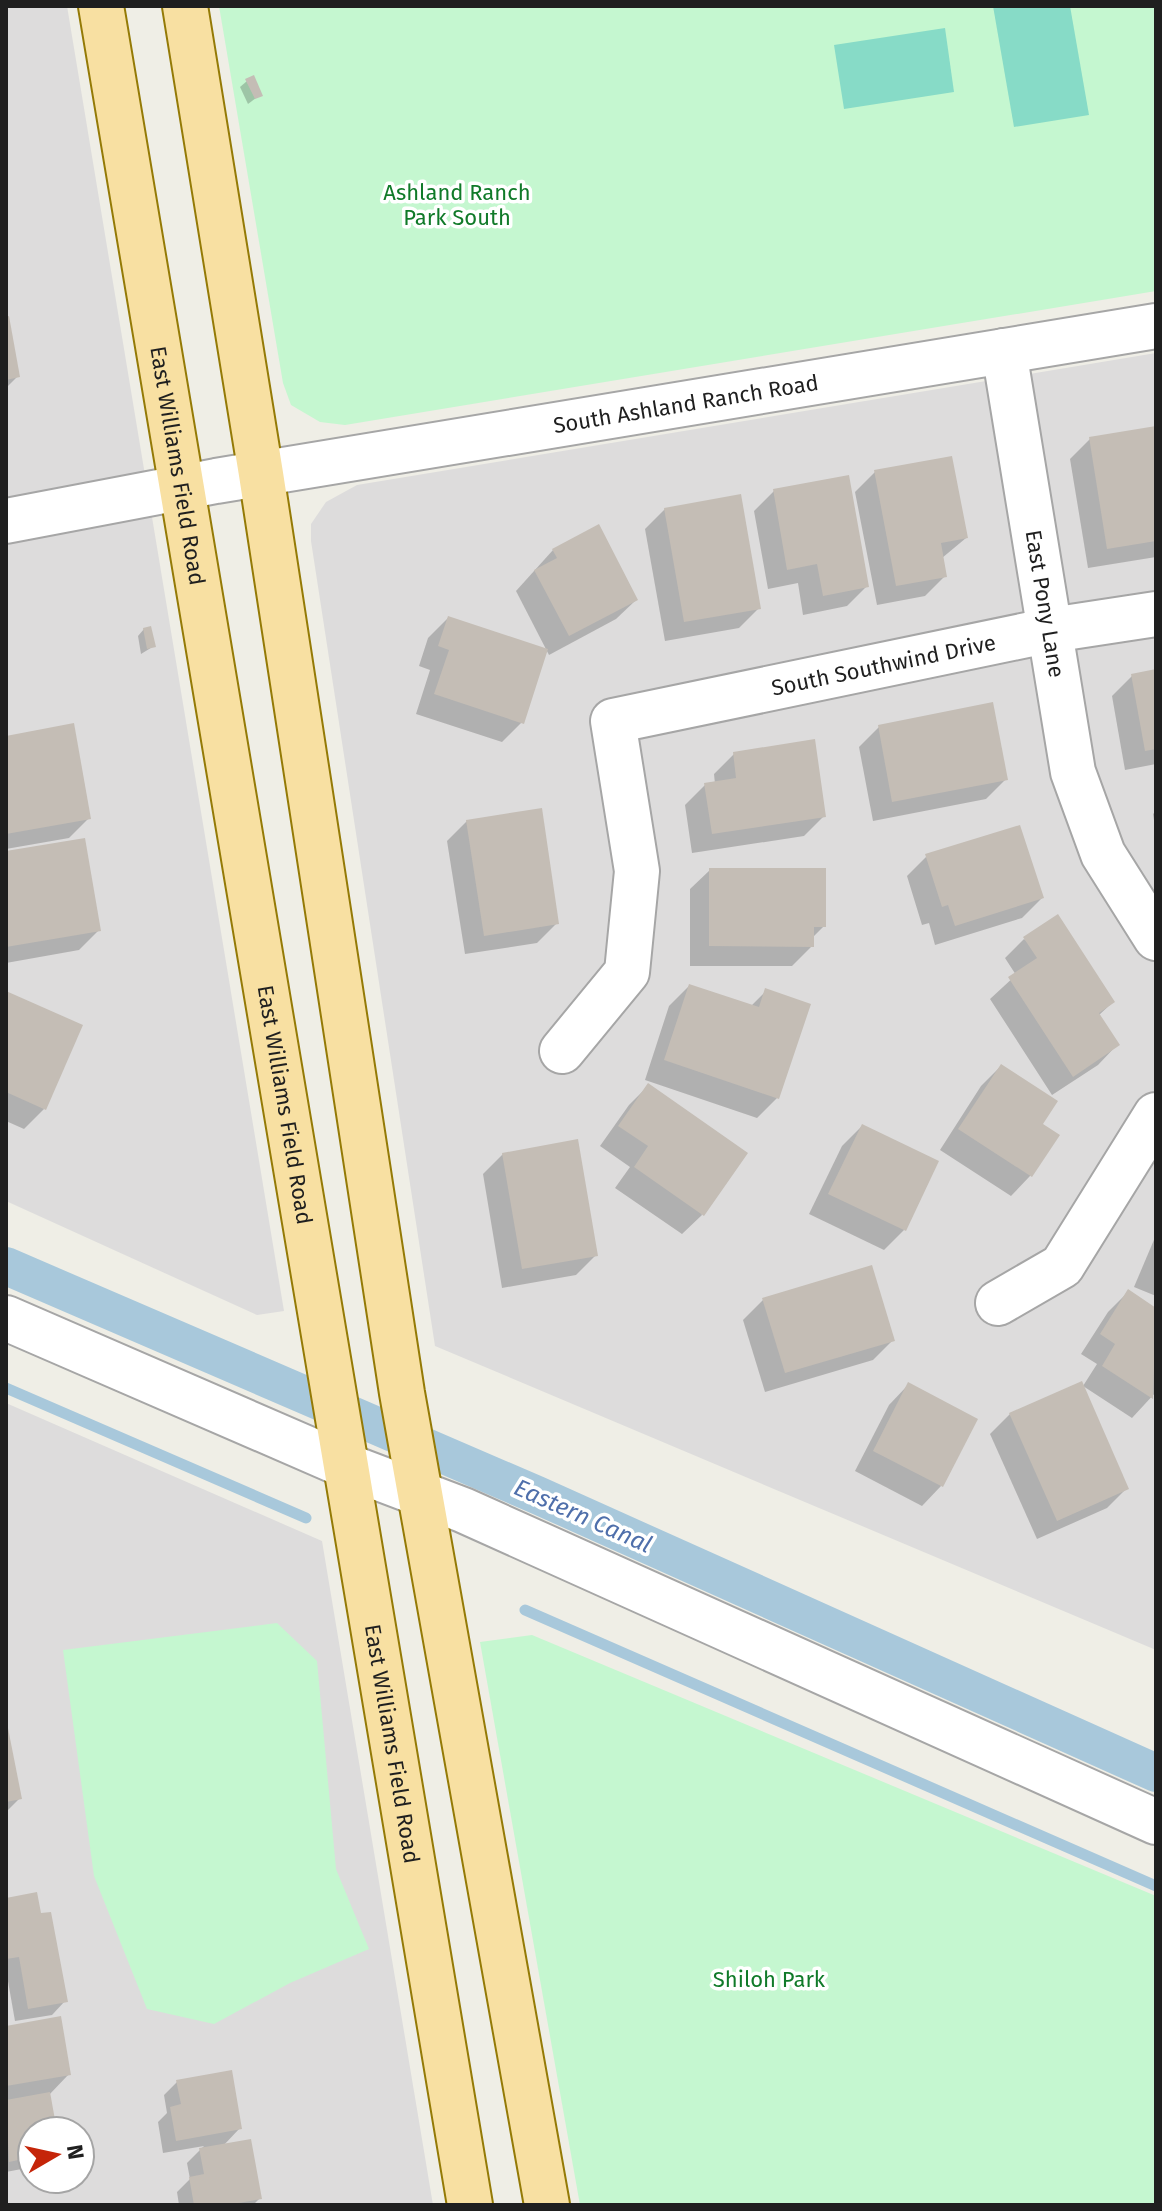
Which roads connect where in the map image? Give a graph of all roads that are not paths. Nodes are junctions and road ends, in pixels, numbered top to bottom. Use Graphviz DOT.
graph roads {
  1 [pos="101,6"];
  2 [pos="185,6"];
  3 [pos="1156,326"];
  4 [pos="1004,351"];
  5 [pos="261,474"];
  6 [pos="198,485"];
  7 [pos="6,521"];
  8 [pos="1156,614"];
  9 [pos="1051,630"];
  10 [pos="1156,938"];
  11 [pos="562,1051"];
  12 [pos="1156,1115"];
  13 [pos="998,1303"];
  14 [pos="6,1318"];
  15 [pos="347,1466"];
  16 [pos="419,1493"];
  17 [pos="1156,1822"];
  18 [pos="470,2205"];
  19 [pos="547,2205"];
  1 -- 6 [label="main road, East Williams Field Road"];
  2 -- 5 [label="main road"];
  3 -- 4 [label="street, South Ashland Ranch Road"];
  4 -- 5 [label="street, South Ashland Ranch Road"];
  4 -- 9 [label="street, East Pony Lane"];
  5 -- 6 [label="street, South Ashland Ranch Road"];
  5 -- 16 [label="main road"];
  6 -- 7 [label="street, South Ashland Ranch Road"];
  6 -- 15 [label="main road, East Williams Field Road"];
  8 -- 9 [label="street, South Southwind Drive"];
  9 -- 10 [label="street, East Pony Lane"];
  9 -- 11 [label="street, South Southwind Drive"];
  12 -- 13 [label="street"];
  14 -- 15 [label="street"];
  15 -- 16 [label="street"];
  15 -- 18 [label="main road, East Williams Field Road"];
  16 -- 17 [label="street"];
  16 -- 19 [label="main road"];
}
